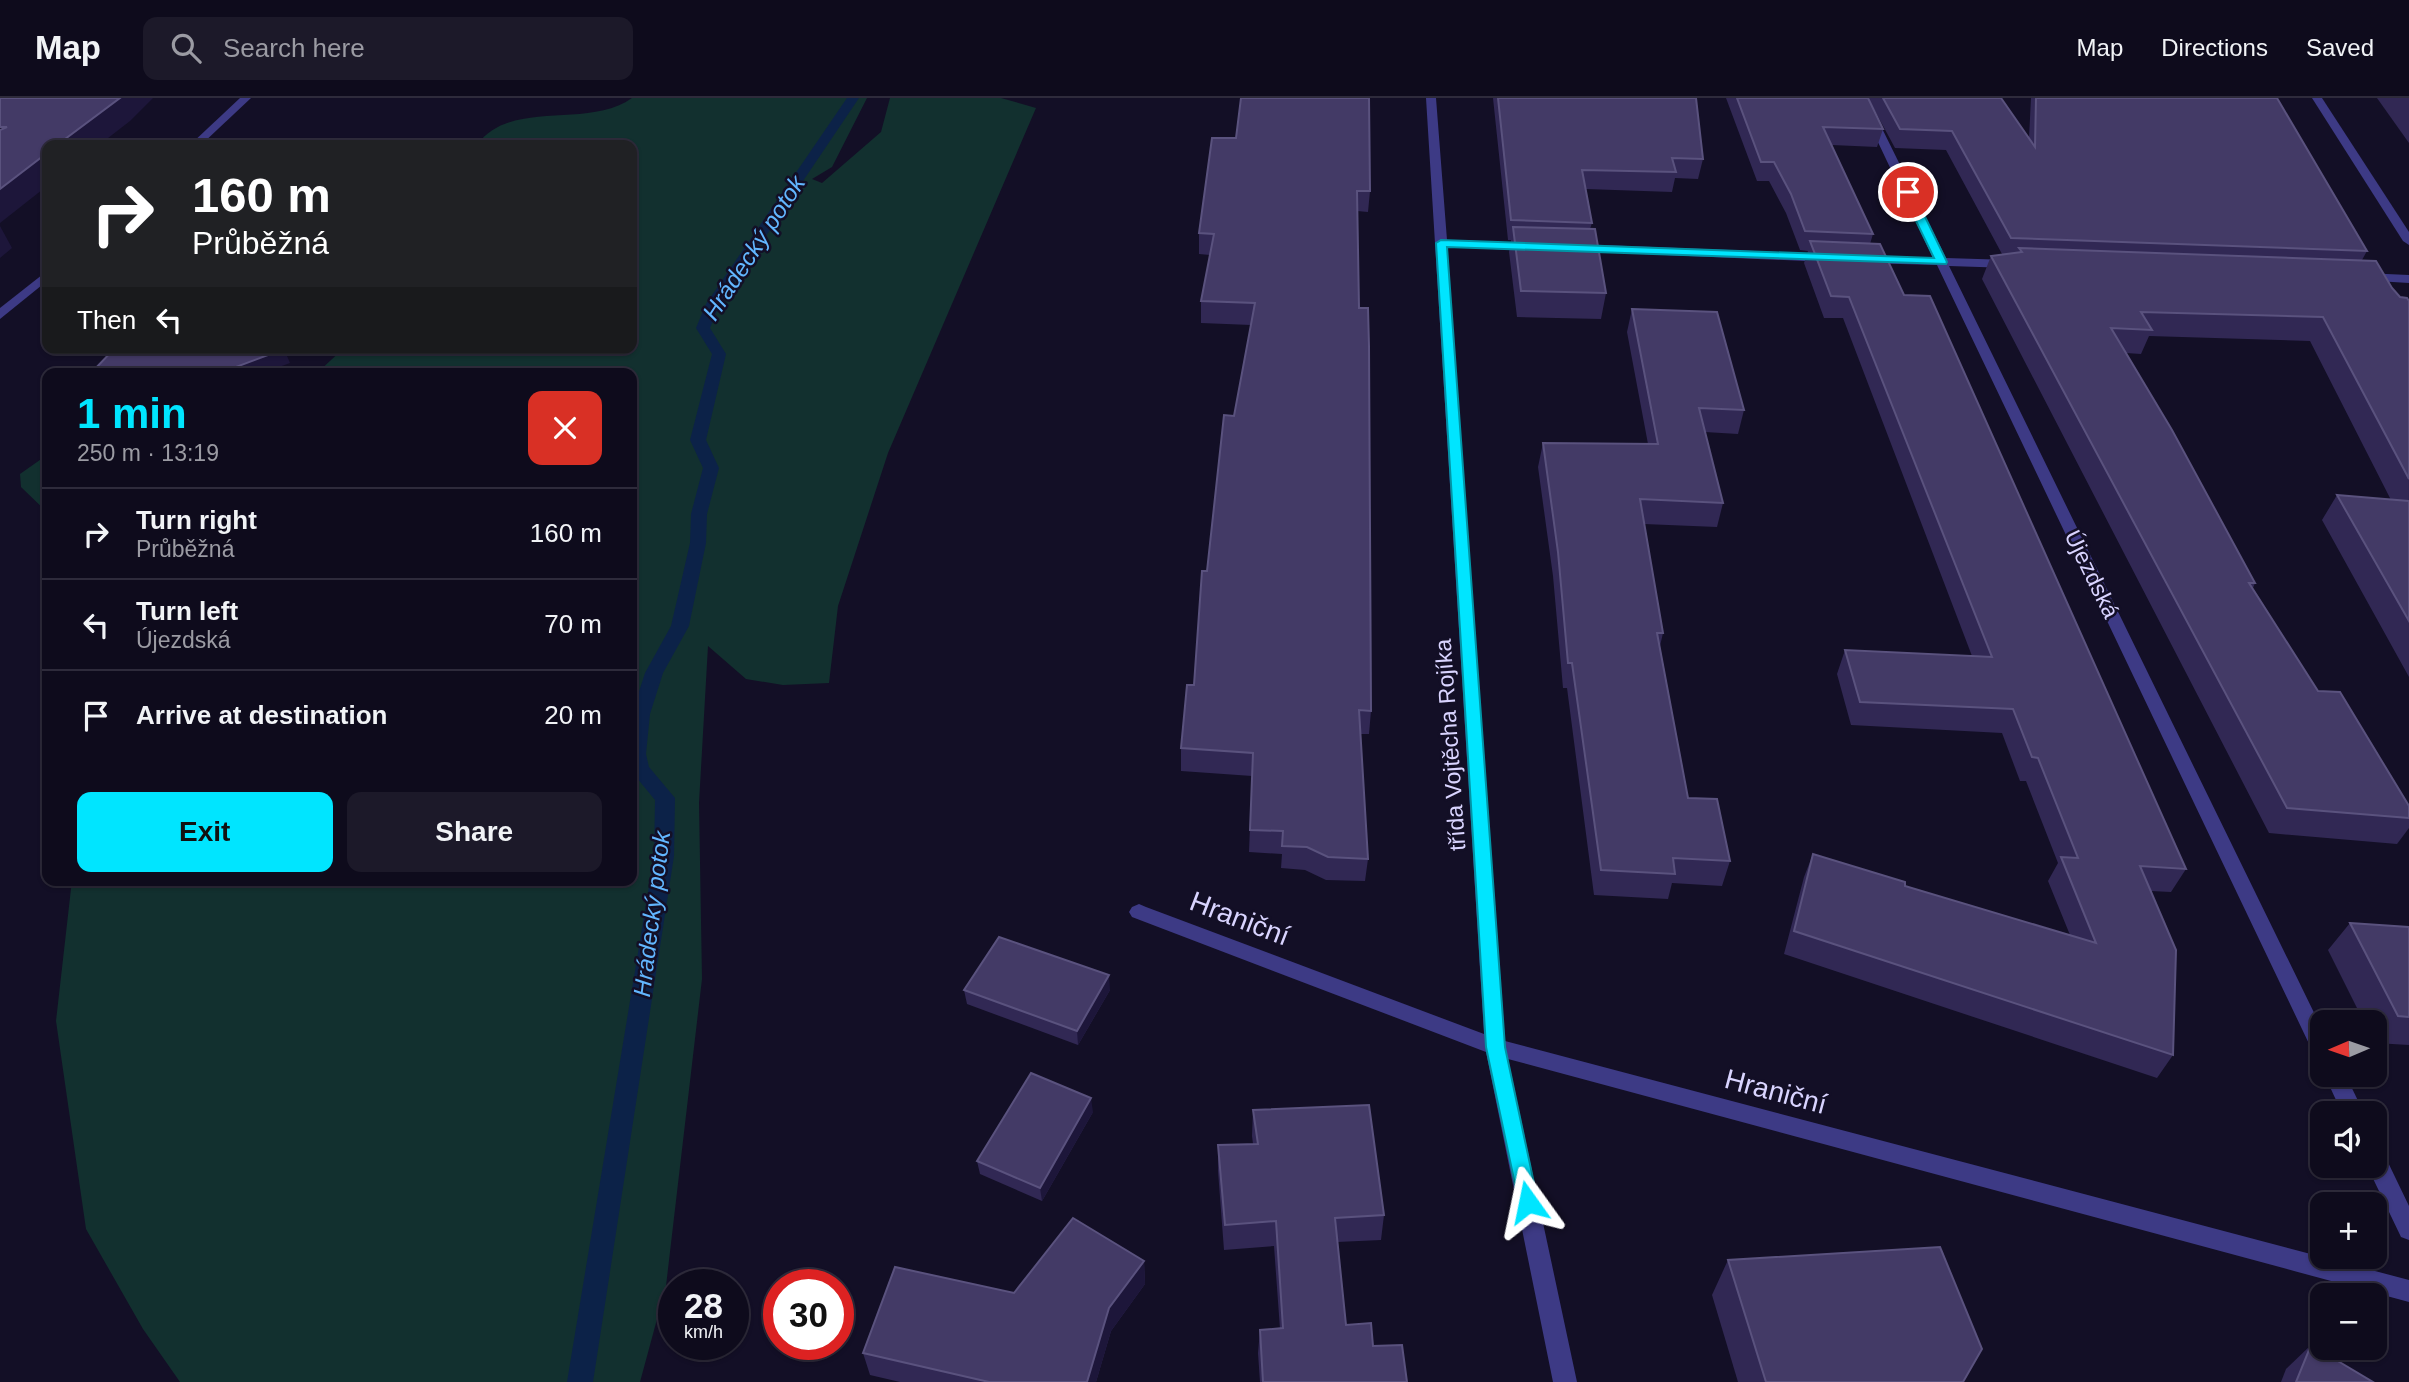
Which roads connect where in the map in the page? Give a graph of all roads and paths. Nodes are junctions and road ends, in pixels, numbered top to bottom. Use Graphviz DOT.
graph roads {
  1 [pos="246,98"];
  2 [pos="1431,98"];
  3 [pos="1862,98"];
  4 [pos="2317,98"];
  5 [pos="200,140"];
  6 [pos="2409,241"];
  7 [pos="1441,243"];
  8 [pos="1553,247"];
  9 [pos="1567,248"];
  10 [pos="1942,262"];
  11 [pos="2024,265"];
  12 [pos="2354,277"];
  13 [pos="42,279"];
  14 [pos="2409,279"];
  15 [pos="0,315"];
  16 [pos="1139,912"];
  17 [pos="2310,1025"];
  18 [pos="1495,1047"];
  19 [pos="2384,1178"];
  20 [pos="2409,1230"];
  21 [pos="2409,1291"];
  22 [pos="1565,1382"];
  1 -- 5 [label="street"];
  2 -- 7 [label="street, třída Vojtěcha Rojíka"];
  3 -- 10 [label="street, Újezdská"];
  4 -- 6 [label="street"];
  7 -- 8 [label="street"];
  7 -- 18 [label="street, třída Vojtěcha Rojíka"];
  9 -- 10 [label="street"];
  10 -- 11 [label="street"];
  10 -- 17 [label="street, Újezdská"];
  12 -- 14 [label="street"];
  13 -- 15 [label="street"];
  16 -- 18 [label="street, Hraniční"];
  18 -- 21 [label="street, Hraniční"];
  18 -- 22 [label="street, třída Vojtěcha Rojíka"];
  19 -- 20 [label="street"];
}
